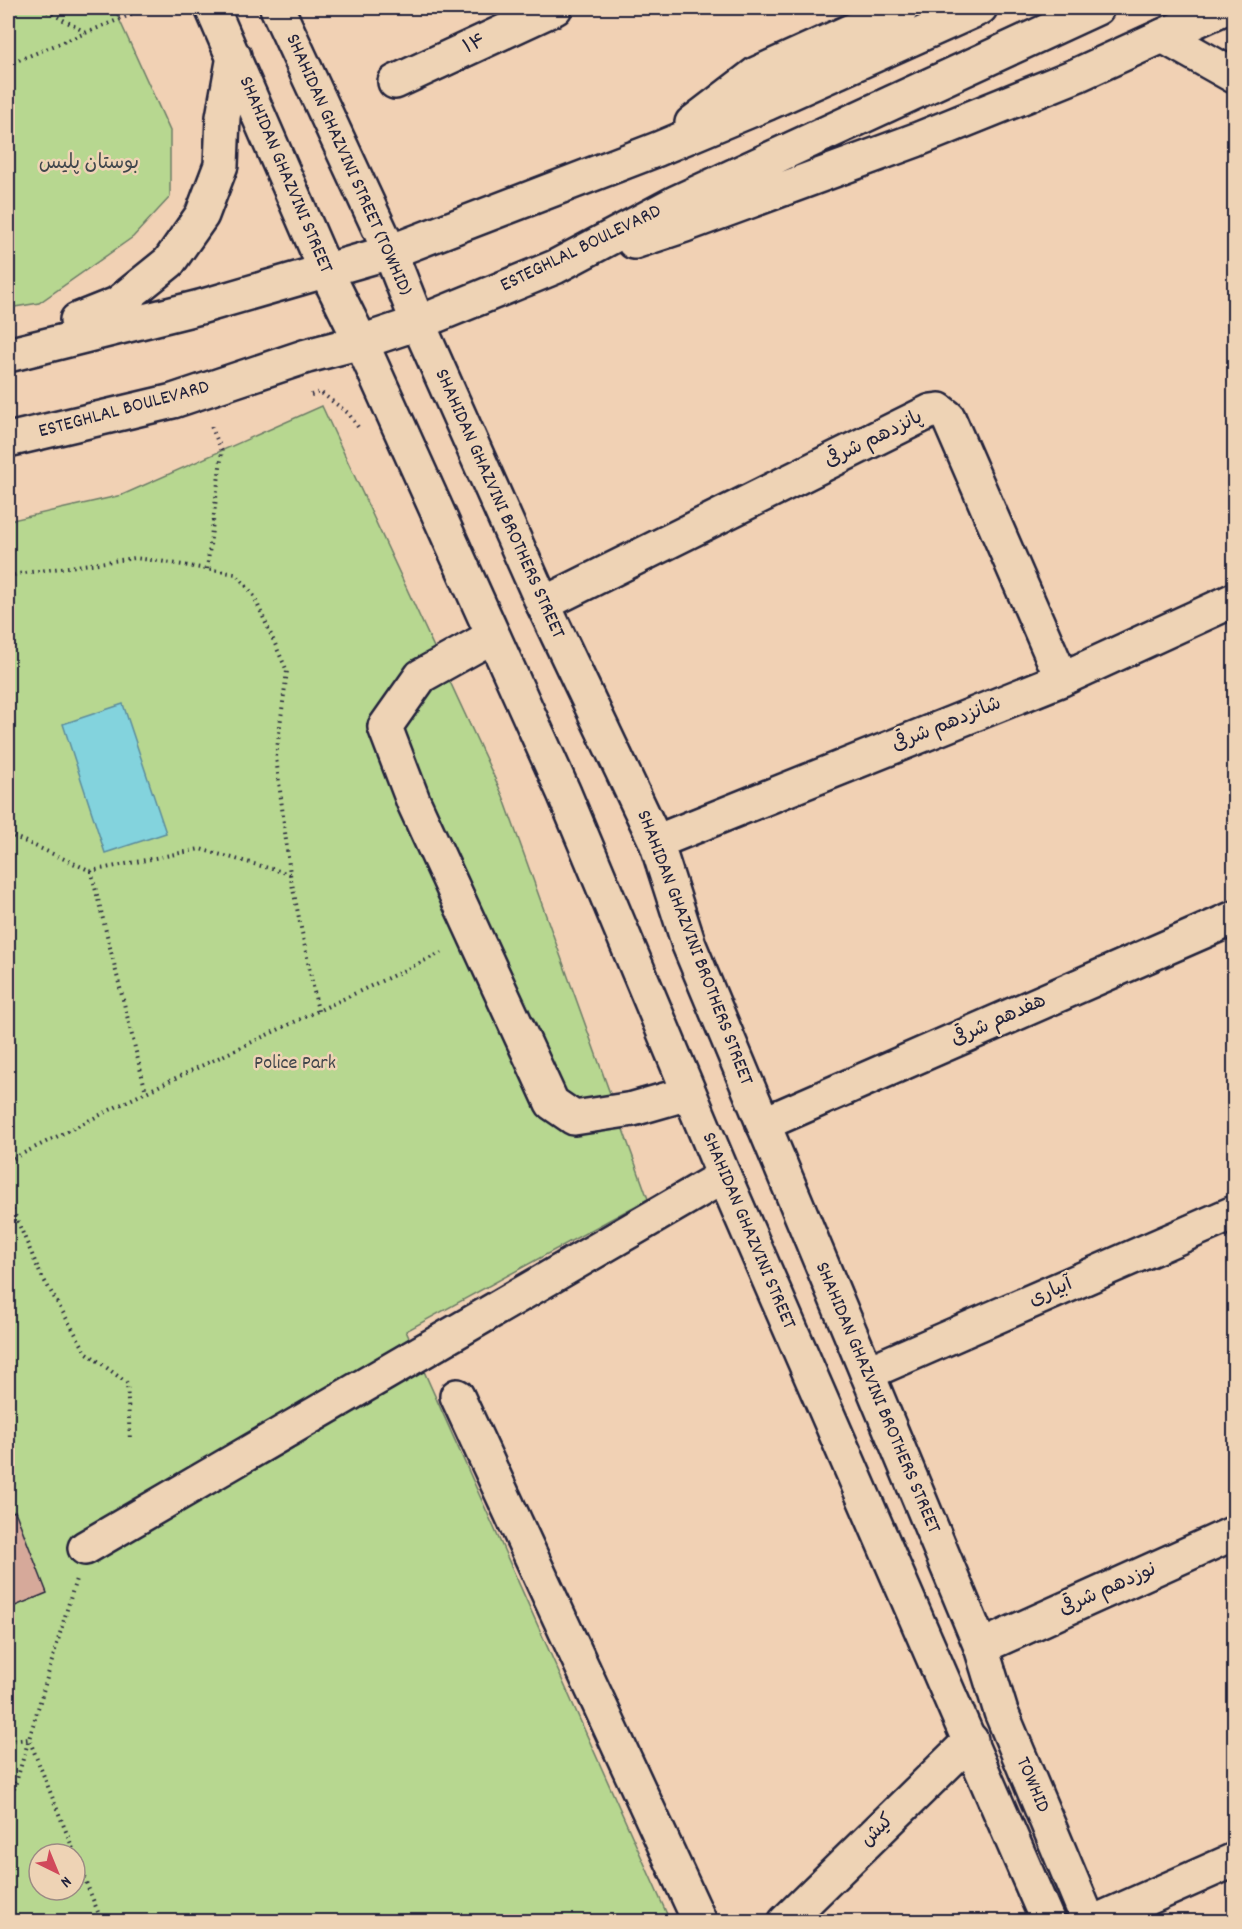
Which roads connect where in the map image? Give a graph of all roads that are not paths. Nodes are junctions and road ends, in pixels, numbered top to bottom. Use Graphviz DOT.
graph roads {
  1 [pos="212,8"];
  2 [pos="277,8"];
  3 [pos="555,8"];
  4 [pos="902,8"];
  5 [pos="980,8"];
  6 [pos="1097,8"];
  7 [pos="1224,8"];
  8 [pos="1163,36"];
  9 [pos="234,56"];
  10 [pos="1234,76"];
  11 [pos="395,82"];
  12 [pos="658,149"];
  13 [pos="390,252"];
  14 [pos="555,267"];
  15 [pos="326,272"];
  16 [pos="418,323"];
  17 [pos="361,342"];
  18 [pos="8,348"];
  19 [pos="8,355"];
  20 [pos="8,440"];
  21 [pos="1234,600"];
  22 [pos="543,604"];
  23 [pos="494,636"];
  24 [pos="1062,679"];
  25 [pos="656,842"];
  26 [pos="1234,918"];
  27 [pos="689,1093"];
  28 [pos="764,1124"];
  29 [pos="724,1176"];
  30 [pos="1234,1213"];
  31 [pos="867,1373"];
  32 [pos="457,1396"];
  33 [pos="1234,1533"];
  34 [pos="85,1548"];
  35 [pos="981,1647"];
  36 [pos="936,1668"];
  37 [pos="1001,1712"];
  38 [pos="971,1740"];
  39 [pos="1234,1860"];
  40 [pos="700,1922"];
  41 [pos="785,1922"];
  42 [pos="1048,1922"];
  43 [pos="1089,1922"];
  44 [pos="1094,1922"];
  1 -- 9 [label="main road, SHAHIDAN GHAZVINI STREET"];
  2 -- 13 [label="main road, SHAHIDAN GHAZVINI STREET (TOWHID)"];
  3 -- 11 [label="main road, ۱۴"];
  4 -- 12 [label="main road"];
  5 -- 12 [label="main road"];
  6 -- 14 [label="main road, ESTEGHLAL BOULEVARD"];
  7 -- 8 [label="main road"];
  8 -- 10 [label="main road"];
  8 -- 14 [label="main road"];
  9 -- 15 [label="main road, SHAHIDAN GHAZVINI STREET"];
  9 -- 18 [label="main road"];
  12 -- 13 [label="main road"];
  13 -- 15 [label="main road"];
  13 -- 16 [label="main road, SHAHIDAN GHAZVINI STREET (TOWHID)"];
  14 -- 16 [label="main road, ESTEGHLAL BOULEVARD"];
  15 -- 17 [label="main road, SHAHIDAN GHAZVINI STREET"];
  15 -- 19 [label="main road"];
  16 -- 17 [label="main road, ESTEGHLAL BOULEVARD"];
  16 -- 22 [label="main road, SHAHIDAN GHAZVINI BROTHERS STREET"];
  17 -- 20 [label="main road, ESTEGHLAL BOULEVARD"];
  17 -- 23 [label="main road"];
  21 -- 24 [label="main road, شانزدهم شرقی"];
  22 -- 24 [label="main road, پانزدهم شرقی"];
  22 -- 25 [label="main road, SHAHIDAN GHAZVINI BROTHERS STREET"];
  23 -- 27 [label="main road, SHAHIDAN GHAZVINI STREET"];
  23 -- 27 [label="main road"];
  24 -- 25 [label="main road, شانزدهم شرقی"];
  25 -- 28 [label="main road, SHAHIDAN GHAZVINI BROTHERS STREET"];
  26 -- 28 [label="main road, هفدهم شرقی"];
  27 -- 29 [label="main road, SHAHIDAN GHAZVINI STREET"];
  28 -- 31 [label="main road, SHAHIDAN GHAZVINI BROTHERS STREET"];
  29 -- 34 [label="main road"];
  29 -- 36 [label="main road, SHAHIDAN GHAZVINI STREET"];
  30 -- 31 [label="main road, آبیاری"];
  31 -- 35 [label="main road, SHAHIDAN GHAZVINI BROTHERS STREET"];
  32 -- 40 [label="main road"];
  33 -- 35 [label="main road, نوزدهم شرقی"];
  35 -- 36 [label="main road, نوزدهم شرقی"];
  35 -- 37 [label="main road, TOWHID"];
  36 -- 38 [label="main road, TOWHID"];
  37 -- 38 [label="main road, کیش"];
  37 -- 43 [label="main road, TOWHID"];
  38 -- 41 [label="main road, کیش"];
  38 -- 42 [label="main road, TOWHID"];
  39 -- 44 [label="main road"];
}
